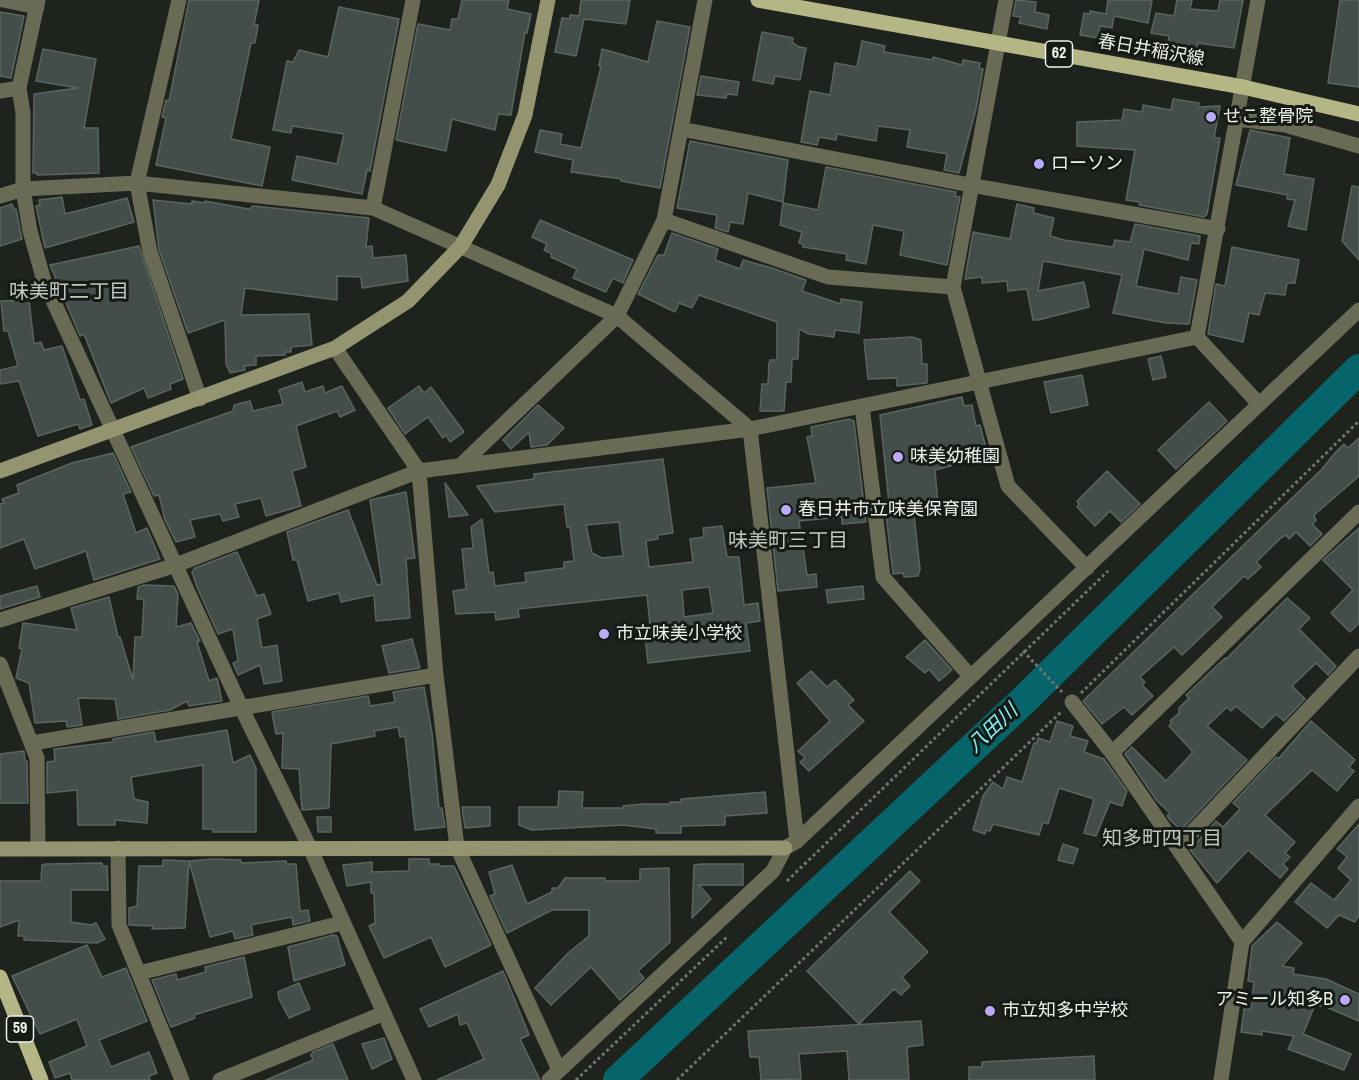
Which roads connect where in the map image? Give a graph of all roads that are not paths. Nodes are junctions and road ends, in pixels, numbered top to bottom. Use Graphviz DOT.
graph roads {
  1 [pos="3,0"];
  2 [pos="178,0"];
  3 [pos="413,0"];
  4 [pos="548,0"];
  5 [pos="705,0"];
  6 [pos="758,0"];
  7 [pos="1006,0"];
  8 [pos="1258,0"];
  9 [pos="38,4"];
  10 [pos="997,43"];
  11 [pos="1243,87"];
  12 [pos="19,88"];
  13 [pos="0,92"];
  14 [pos="1359,114"];
  15 [pos="1237,119"];
  16 [pos="681,129"];
  17 [pos="1359,146"];
  18 [pos="137,183"];
  19 [pos="970,185"];
  20 [pos="23,189"];
  21 [pos="0,196"];
  22 [pos="373,208"];
  23 [pos="664,220"];
  24 [pos="1218,229"];
  25 [pos="461,246"];
  26 [pos="953,287"];
  27 [pos="1359,310"];
  28 [pos="617,316"];
  29 [pos="1197,337"];
  30 [pos="335,348"];
  31 [pos="978,381"];
  32 [pos="200,399"];
  33 [pos="1259,404"];
  34 [pos="862,406"];
  35 [pos="750,429"];
  36 [pos="111,430"];
  37 [pos="462,464"];
  38 [pos="0,471"];
  39 [pos="419,471"];
  40 [pos="1359,512"];
  41 [pos="176,565"];
  42 [pos="1087,568"];
  43 [pos="0,620"];
  44 [pos="1359,656"];
  45 [pos="0,664"];
  46 [pos="436,675"];
  47 [pos="970,676"];
  48 [pos="1069,700"];
  49 [pos="241,707"];
  50 [pos="32,743"];
  51 [pos="1112,753"];
  52 [pos="1359,806"];
  53 [pos="791,845"];
  54 [pos="1178,846"];
  55 [pos="457,847"];
  56 [pos="38,848"];
  57 [pos="118,848"];
  58 [pos="310,848"];
  59 [pos="0,849"];
  60 [pos="342,923"];
  61 [pos="1242,942"];
  62 [pos="139,973"];
  63 [pos="0,977"];
  64 [pos="382,1014"];
  65 [pos="554,1075"];
  66 [pos="41,1080"];
  67 [pos="182,1080"];
  68 [pos="220,1080"];
  69 [pos="414,1080"];
  70 [pos="1221,1080"];
  1 -- 9 [label="street"];
  2 -- 18 [label="street"];
  3 -- 22 [label="street"];
  4 -- 25 [label="street"];
  5 -- 16 [label="street"];
  6 -- 10 [label="main road, 春日井稲沢線 / 62"];
  7 -- 10 [label="street"];
  8 -- 11 [label="street"];
  9 -- 12 [label="street"];
  10 -- 11 [label="main road, 春日井稲沢線 / 62"];
  10 -- 19 [label="street"];
  11 -- 14 [label="main road, 春日井稲沢線 / 62"];
  11 -- 15 [label="street"];
  12 -- 13 [label="street"];
  12 -- 20 [label="street"];
  15 -- 17 [label="street"];
  15 -- 24 [label="street"];
  16 -- 19 [label="street"];
  16 -- 23 [label="street"];
  18 -- 20 [label="street"];
  18 -- 22 [label="street"];
  18 -- 32 [label="street"];
  19 -- 24 [label="street"];
  19 -- 26 [label="street"];
  20 -- 21 [label="street"];
  20 -- 36 [label="street"];
  22 -- 25 [label="street"];
  23 -- 26 [label="street"];
  23 -- 28 [label="street"];
  24 -- 29 [label="street"];
  25 -- 28 [label="street"];
  25 -- 30 [label="street"];
  26 -- 31 [label="street"];
  27 -- 33 [label="street"];
  28 -- 35 [label="street"];
  28 -- 37 [label="street"];
  29 -- 31 [label="street"];
  29 -- 33 [label="street"];
  30 -- 32 [label="street"];
  30 -- 39 [label="street"];
  31 -- 34 [label="street"];
  31 -- 42 [label="street"];
  32 -- 36 [label="street"];
  33 -- 42 [label="street"];
  34 -- 35 [label="street"];
  34 -- 47 [label="street"];
  35 -- 37 [label="street"];
  35 -- 53 [label="street"];
  36 -- 38 [label="street"];
  36 -- 41 [label="street"];
  37 -- 39 [label="street"];
  39 -- 41 [label="street"];
  39 -- 46 [label="street"];
  40 -- 51 [label="street"];
  41 -- 43 [label="street"];
  41 -- 49 [label="street"];
  42 -- 47 [label="street"];
  44 -- 54 [label="street"];
  45 -- 50 [label="street"];
  46 -- 49 [label="street"];
  46 -- 55 [label="street"];
  47 -- 53 [label="street"];
  48 -- 51 [label="street"];
  49 -- 50 [label="street"];
  49 -- 58 [label="street"];
  50 -- 56 [label="street"];
  51 -- 54 [label="street"];
  52 -- 61 [label="street"];
  53 -- 55 [label="street"];
  53 -- 65 [label="street"];
  54 -- 61 [label="street"];
  55 -- 58 [label="street"];
  55 -- 65 [label="street"];
  56 -- 57 [label="street"];
  56 -- 59 [label="street"];
  57 -- 58 [label="street"];
  57 -- 62 [label="street"];
  58 -- 60 [label="street"];
  60 -- 62 [label="street"];
  60 -- 64 [label="street"];
  61 -- 70 [label="street"];
  62 -- 67 [label="street"];
  63 -- 66 [label="main road, 59"];
  64 -- 68 [label="street"];
  64 -- 69 [label="street"];
}
